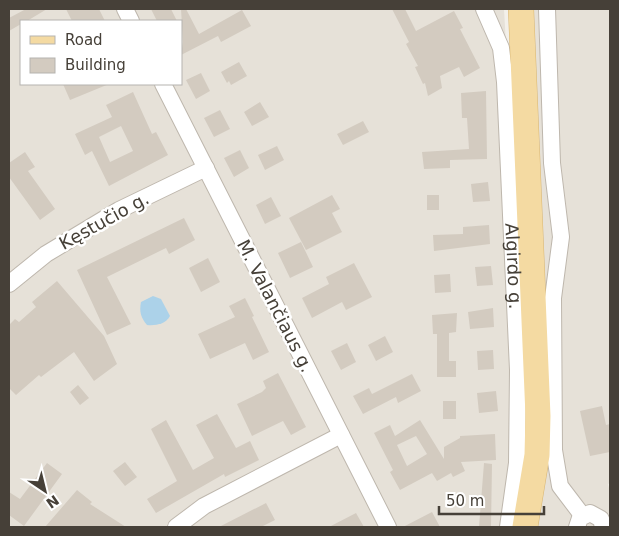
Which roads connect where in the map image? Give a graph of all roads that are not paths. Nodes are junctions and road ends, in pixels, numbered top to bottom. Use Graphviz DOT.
graph roads {
  1 [pos="484,9"];
  2 [pos="521,9"];
  3 [pos="547,9"];
  4 [pos="164,85"];
  5 [pos="206,168"];
  6 [pos="9,284"];
  7 [pos="341,435"];
  8 [pos="580,521"];
  9 [pos="176,527"];
  10 [pos="388,527"];
  11 [pos="508,527"];
  12 [pos="525,527"];
  13 [pos="603,527"];
  1 -- 11 [label="street, Algirdo g."];
  2 -- 12 [label="main road, Algirdo g."];
  3 -- 8 [label="street"];
  4 -- 5 [label="street, M. Valančiaus g."];
  5 -- 6 [label="street, Kęstučio g."];
  5 -- 7 [label="street, M. Valančiaus g."];
  7 -- 9 [label="street"];
  7 -- 10 [label="street, M. Valančiaus g."];
  8 -- 13 [label="street"];
}
